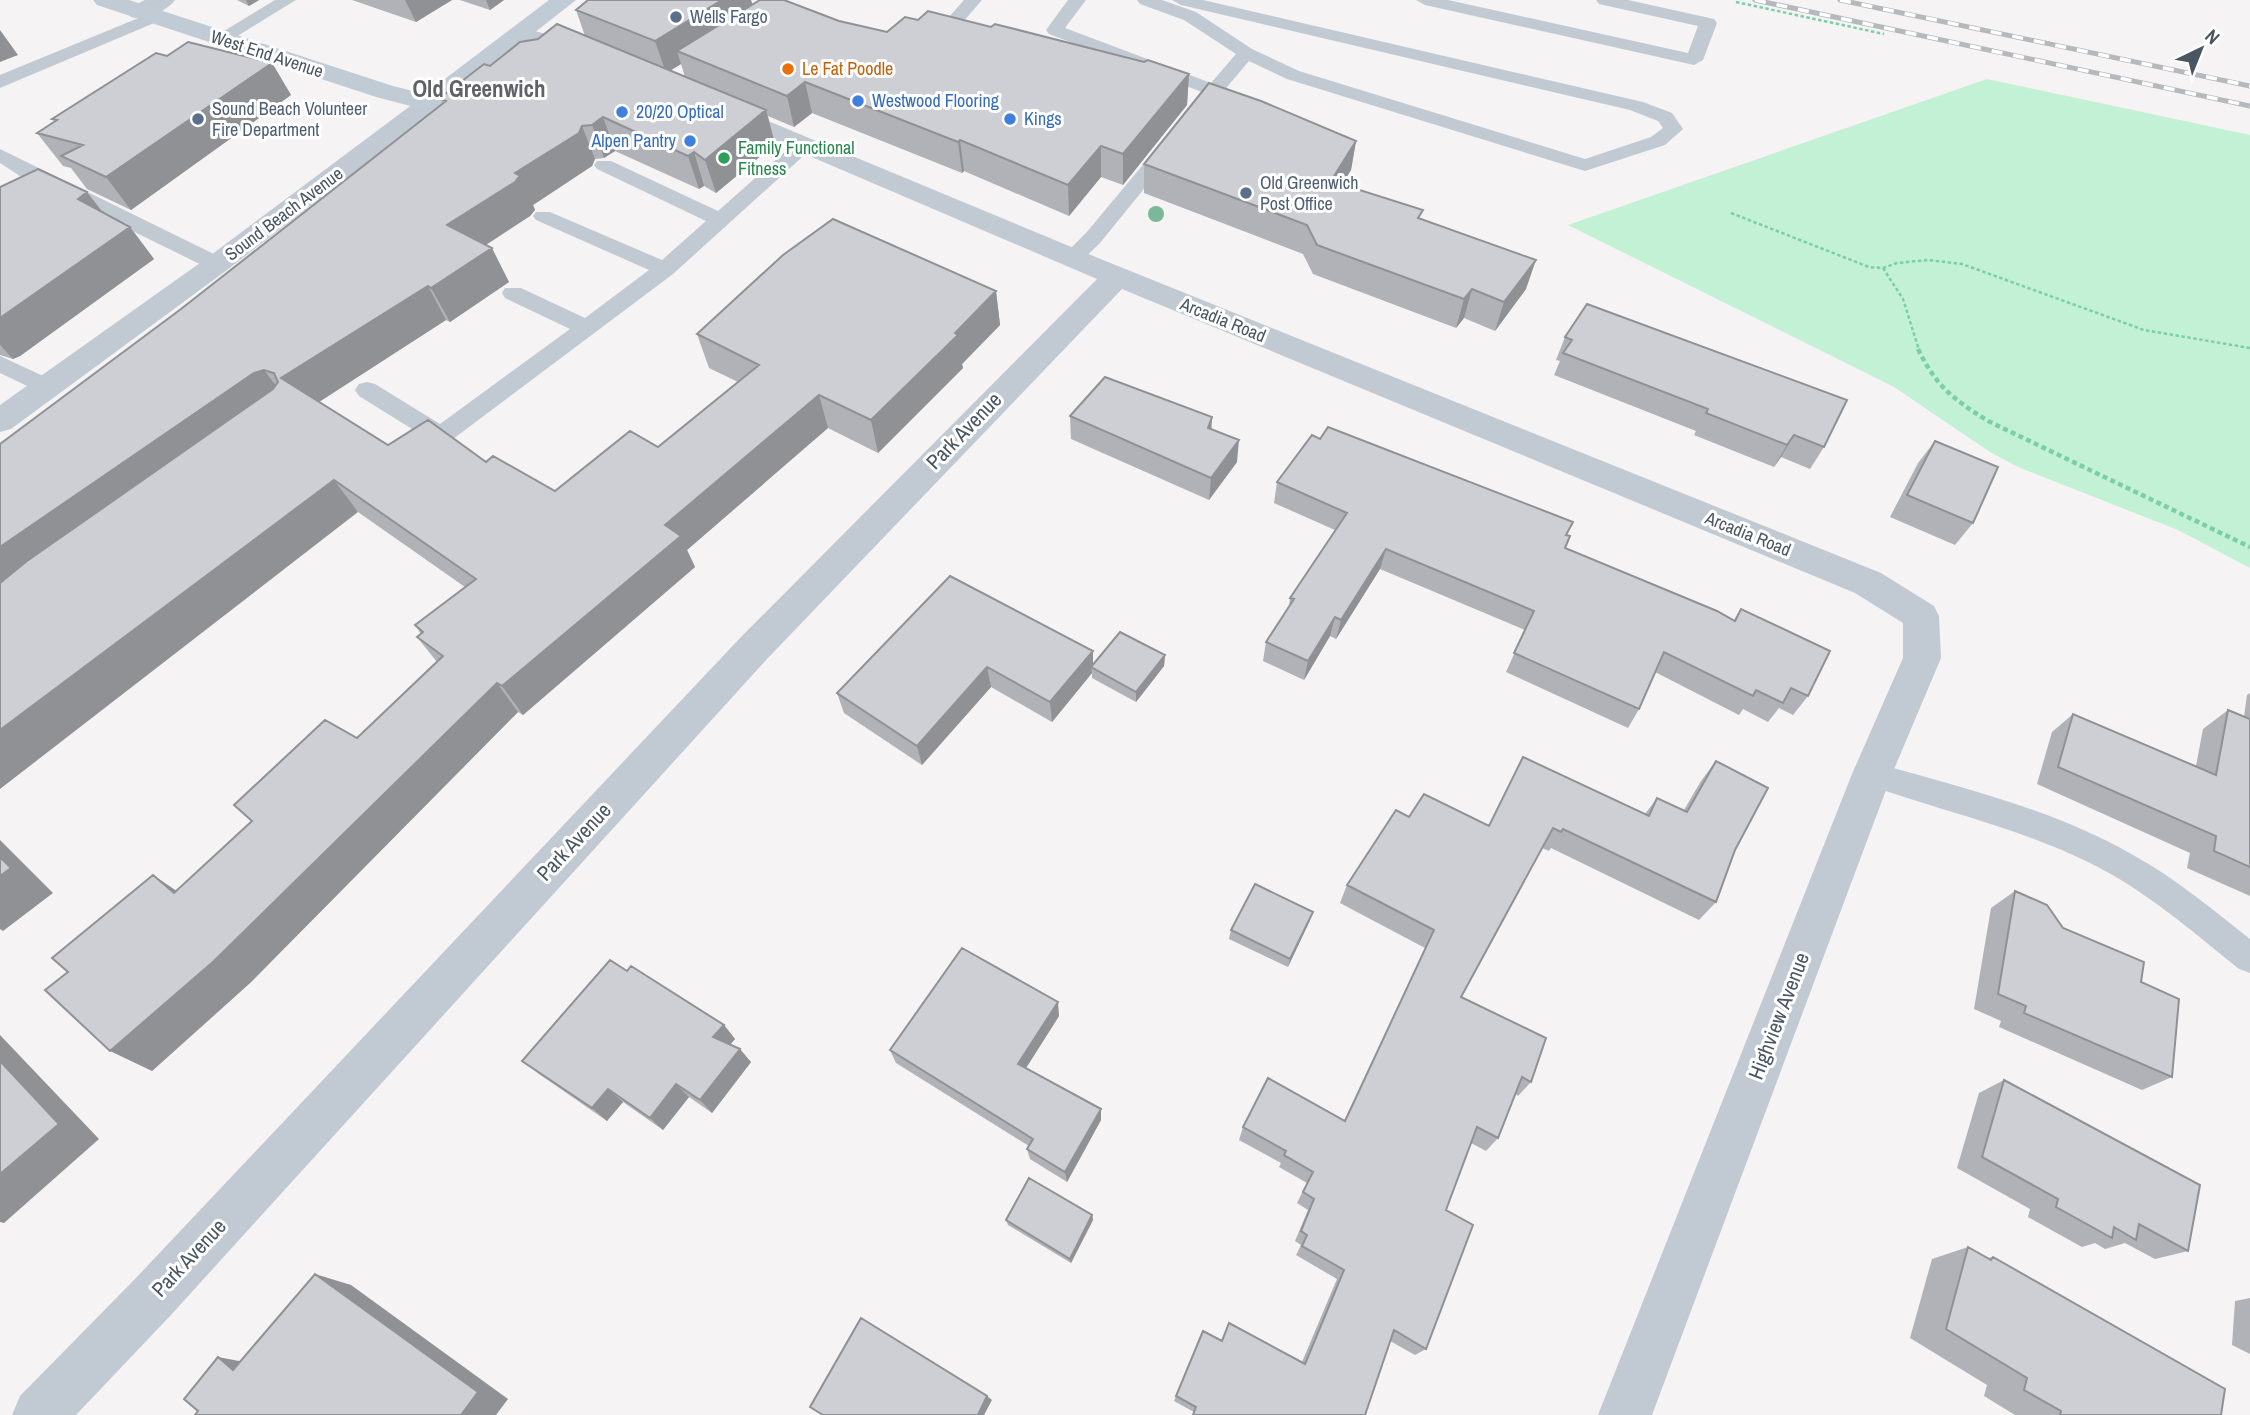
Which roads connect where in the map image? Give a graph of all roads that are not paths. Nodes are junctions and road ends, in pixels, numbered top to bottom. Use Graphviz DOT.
graph roads {
  1 [pos="105,0"];
  2 [pos="287,0"];
  3 [pos="564,0"];
  4 [pos="973,0"];
  5 [pos="1077,0"];
  6 [pos="1146,0"];
  7 [pos="1181,0"];
  8 [pos="1424,0"];
  9 [pos="1605,0"];
  10 [pos="152,9"];
  11 [pos="957,18"];
  12 [pos="520,34"];
  13 [pos="220,39"];
  14 [pos="1246,54"];
  15 [pos="615,64"];
  16 [pos="0,82"];
  17 [pos="1213,90"];
  18 [pos="703,101"];
  19 [pos="429,103"];
  20 [pos="804,145"];
  21 [pos="0,155"];
  22 [pos="604,165"];
  23 [pos="543,216"];
  24 [pos="720,220"];
  25 [pos="1072,257"];
  26 [pos="217,264"];
  27 [pos="665,269"];
  28 [pos="1116,276"];
  29 [pos="513,293"];
  30 [pos="587,328"];
  31 [pos="0,364"];
  32 [pos="46,387"];
  33 [pos="367,390"];
  34 [pos="0,421"];
  35 [pos="1921,616"];
  36 [pos="1872,774"];
  37 [pos="2250,958"];
  38 [pos="38,1415"];
  39 [pos="1626,1415"];
  1 -- 10 [label="street, West End Avenue"];
  2 -- 13 [label="lane"];
  3 -- 12 [label="street, Sound Beach Avenue"];
  4 -- 11 [label="lane"];
  5 -- 17 [label="lane"];
  6 -- 14 [label="lane"];
  7 -- 14 [label="lane"];
  8 -- 9 [label="lane"];
  10 -- 13 [label="street, West End Avenue"];
  10 -- 16 [label="lane"];
  12 -- 15 [label="street"];
  12 -- 19 [label="street, Sound Beach Avenue"];
  13 -- 19 [label="street, West End Avenue"];
  14 -- 17 [label="lane"];
  17 -- 25 [label="lane"];
  18 -- 20 [label="street, Arcadia Road"];
  19 -- 26 [label="street, Sound Beach Avenue"];
  20 -- 24 [label="lane"];
  20 -- 25 [label="street, Arcadia Road"];
  21 -- 26 [label="lane"];
  22 -- 24 [label="lane"];
  23 -- 27 [label="lane"];
  24 -- 27 [label="lane"];
  25 -- 28 [label="street, Arcadia Road"];
  26 -- 32 [label="street, Sound Beach Avenue"];
  27 -- 30 [label="lane"];
  28 -- 35 [label="street, Arcadia Road"];
  28 -- 38 [label="street, Park Avenue"];
  29 -- 30 [label="lane"];
  30 -- 33 [label="lane"];
  31 -- 32 [label="lane"];
  32 -- 34 [label="street, Sound Beach Avenue"];
  35 -- 36 [label="street, Highview Avenue"];
  36 -- 37 [label="lane"];
  36 -- 39 [label="street, Highview Avenue"];
}
